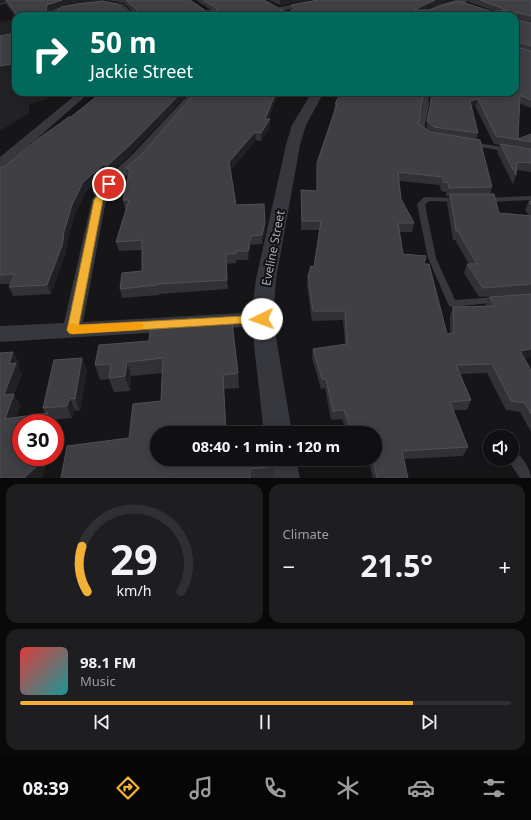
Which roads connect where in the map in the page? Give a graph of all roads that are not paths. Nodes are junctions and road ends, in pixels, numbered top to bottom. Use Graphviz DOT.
graph roads {
  1 [pos="328,0"];
  2 [pos="461,1"];
  3 [pos="472,6"];
  4 [pos="54,12"];
  5 [pos="128,12"];
  6 [pos="284,12"];
  7 [pos="430,12"];
  8 [pos="80,96"];
  9 [pos="193,96"];
  10 [pos="316,96"];
  11 [pos="426,96"];
  12 [pos="430,138"];
  13 [pos="468,144"];
  14 [pos="517,151"];
  15 [pos="0,164"];
  16 [pos="531,198"];
  17 [pos="507,300"];
  18 [pos="262,319"];
  19 [pos="72,330"];
  20 [pos="0,334"];
  21 [pos="277,426"];
  22 [pos="283,466"];
  23 [pos="519,466"];
  24 [pos="285,478"];
  25 [pos="527,478"];
  1 -- 6 [label="street"];
  2 -- 3 [label="street"];
  2 -- 7 [label="street"];
  4 -- 5 [label="street"];
  8 -- 15 [label="street"];
  9 -- 19 [label="street"];
  10 -- 18 [label="street, Eveline Street"];
  11 -- 12 [label="lane"];
  13 -- 14 [label="lane"];
  16 -- 17 [label="lane"];
  18 -- 19 [label="street"];
  18 -- 21 [label="street, Eveline Street"];
  19 -- 20 [label="street"];
  22 -- 24 [label="street"];
  23 -- 25 [label="lane"];
}
